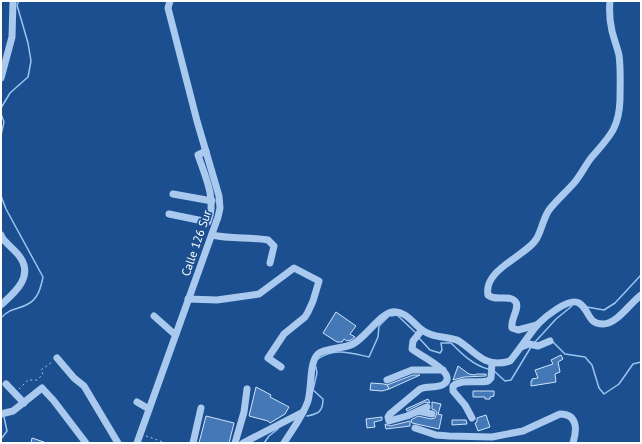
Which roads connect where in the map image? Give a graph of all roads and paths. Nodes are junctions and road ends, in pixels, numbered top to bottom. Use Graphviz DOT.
graph roads {
  1 [pos="13,1"];
  2 [pos="610,1"];
  3 [pos="170,3"];
  4 [pos="1,78"];
  5 [pos="206,151"];
  6 [pos="173,194"];
  7 [pos="212,201"];
  8 [pos="169,214"];
  9 [pos="1,235"];
  10 [pos="212,235"];
  11 [pos="270,262"];
  12 [pos="641,295"];
  13 [pos="188,299"];
  14 [pos="1,305"];
  15 [pos="154,316"];
  16 [pos="538,325"];
  17 [pos="419,333"];
  18 [pos="176,334"];
  19 [pos="550,341"];
  20 [pos="520,352"];
  21 [pos="57,358"];
  22 [pos="281,367"];
  23 [pos="492,367"];
  24 [pos="443,370"];
  25 [pos="387,380"];
  26 [pos="6,384"];
  27 [pos="247,389"];
  28 [pos="16,392"];
  29 [pos="25,402"];
  30 [pos="137,402"];
  31 [pos="427,407"];
  32 [pos="149,408"];
  33 [pos="201,408"];
  34 [pos="418,411"];
  35 [pos="303,412"];
  36 [pos="1,414"];
  37 [pos="432,414"];
  38 [pos="472,418"];
  39 [pos="415,428"];
  40 [pos="140,435"];
  41 [pos="86,443"];
  42 [pos="118,443"];
  43 [pos="137,443"];
  44 [pos="166,443"];
  45 [pos="193,443"];
  46 [pos="235,443"];
  47 [pos="243,443"];
  48 [pos="284,443"];
  49 [pos="573,443"];
  1 -- 4 [label="street"];
  2 -- 16 [label="street"];
  3 -- 5 [label="street, Calle 126 Sur"];
  5 -- 7 [label="street"];
  5 -- 10 [label="street, Calle 126 Sur"];
  6 -- 7 [label="street"];
  7 -- 8 [label="street"];
  9 -- 14 [label="street"];
  10 -- 11 [label="street"];
  10 -- 13 [label="street, Calle 126 Sur"];
  12 -- 16 [label="street"];
  13 -- 18 [label="street, Calle 126 Sur"];
  13 -- 22 [label="street"];
  15 -- 18 [label="street"];
  16 -- 20 [label="street"];
  17 -- 23 [label="street"];
  17 -- 24 [label="street"];
  17 -- 35 [label="street"];
  18 -- 32 [label="street, Calle 126 Sur"];
  19 -- 20 [label="street"];
  20 -- 23 [label="street"];
  21 -- 28 [label="path"];
  21 -- 42 [label="street"];
  23 -- 38 [label="street"];
  24 -- 25 [label="street"];
  24 -- 34 [label="street"];
  26 -- 28 [label="street"];
  27 -- 46 [label="street"];
  28 -- 29 [label="street"];
  29 -- 36 [label="street"];
  29 -- 41 [label="street"];
  30 -- 32 [label="street"];
  31 -- 34 [label="street"];
  32 -- 40 [label="street, Calle 126 Sur"];
  33 -- 45 [label="street"];
  34 -- 37 [label="street"];
  35 -- 47 [label="street"];
  35 -- 48 [label="street"];
  39 -- 49 [label="street"];
  40 -- 43 [label="street, Calle 126 Sur"];
  40 -- 44 [label="path"];
}
